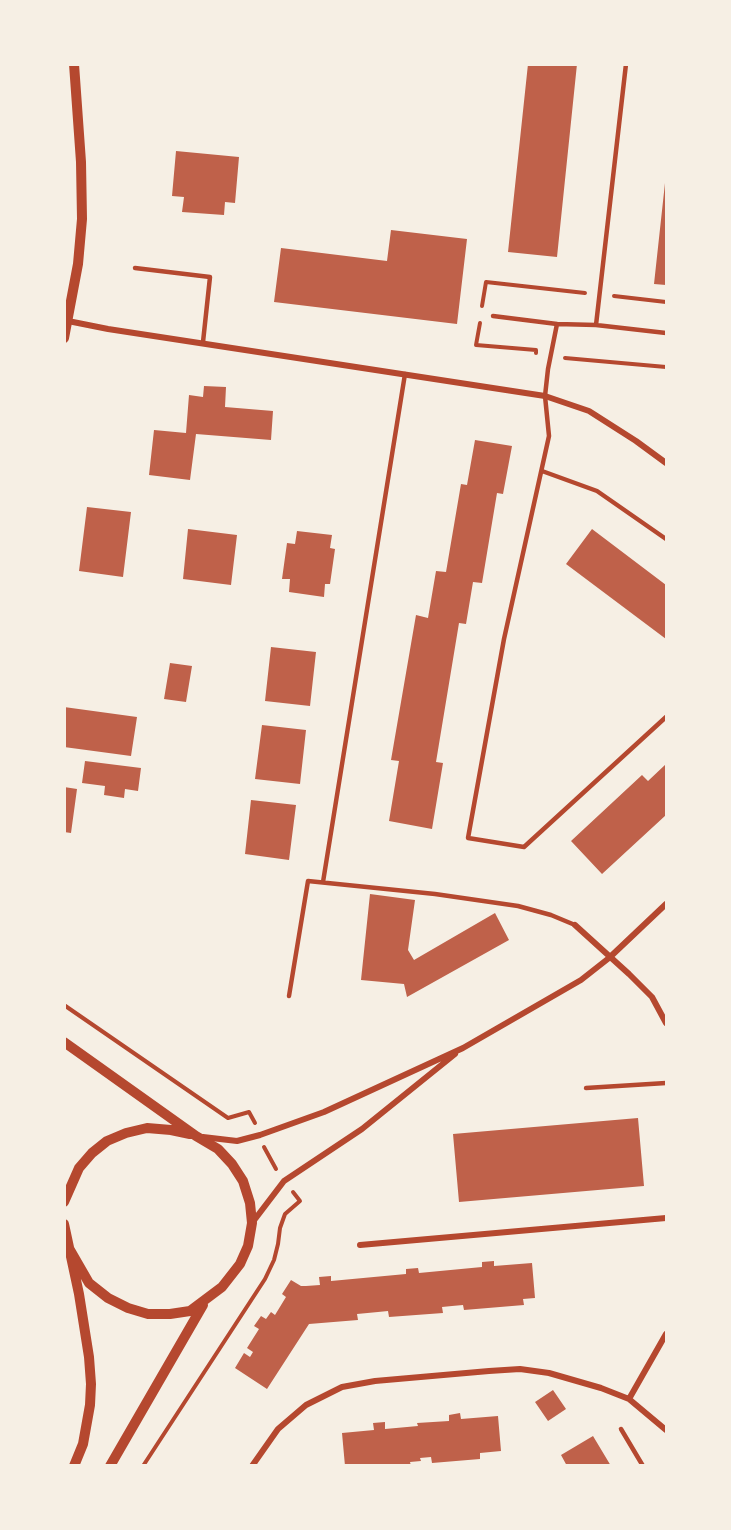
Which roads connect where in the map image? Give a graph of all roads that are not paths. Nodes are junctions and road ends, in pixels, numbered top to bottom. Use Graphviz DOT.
graph roads {
  1 [pos="74,64"];
  2 [pos="626,64"];
  3 [pos="135,268"];
  4 [pos="493,316"];
  5 [pos="68,321"];
  6 [pos="557,324"];
  7 [pos="596,325"];
  8 [pos="666,333"];
  9 [pos="64,338"];
  10 [pos="203,342"];
  11 [pos="405,374"];
  12 [pos="545,396"];
  13 [pos="666,463"];
  14 [pos="542,471"];
  15 [pos="666,539"];
  16 [pos="666,717"];
  17 [pos="323,882"];
  18 [pos="666,904"];
  19 [pos="575,925"];
  20 [pos="609,958"];
  21 [pos="289,996"];
  22 [pos="666,1023"];
  23 [pos="64,1042"];
  24 [pos="463,1048"];
  25 [pos="666,1083"];
  26 [pos="586,1088"];
  27 [pos="196,1136"];
  28 [pos="64,1202"];
  29 [pos="666,1218"];
  30 [pos="252,1223"];
  31 [pos="64,1224"];
  32 [pos="360,1245"];
  33 [pos="70,1250"];
  34 [pos="204,1301"];
  35 [pos="666,1334"];
  36 [pos="629,1399"];
  37 [pos="621,1429"];
  38 [pos="666,1430"];
  39 [pos="74,1466"];
  40 [pos="110,1466"];
  41 [pos="252,1466"];
  42 [pos="643,1466"];
  1 -- 5 [label="street"];
  2 -- 7 [label="lane"];
  3 -- 10 [label="lane"];
  4 -- 6 [label="lane"];
  5 -- 9 [label="street"];
  5 -- 10 [label="street"];
  6 -- 7 [label="lane"];
  6 -- 12 [label="lane"];
  7 -- 8 [label="lane"];
  10 -- 11 [label="street"];
  11 -- 12 [label="street"];
  11 -- 17 [label="lane"];
  12 -- 13 [label="street"];
  12 -- 14 [label="lane"];
  14 -- 15 [label="lane"];
  14 -- 16 [label="lane"];
  17 -- 19 [label="lane"];
  17 -- 21 [label="lane"];
  18 -- 20 [label="street"];
  19 -- 20 [label="street"];
  20 -- 22 [label="street"];
  20 -- 24 [label="street"];
  23 -- 27 [label="street"];
  24 -- 27 [label="street"];
  24 -- 30 [label="street"];
  25 -- 26 [label="lane"];
  27 -- 28 [label="street"];
  27 -- 30 [label="street"];
  29 -- 32 [label="street"];
  30 -- 34 [label="street"];
  31 -- 33 [label="street"];
  33 -- 34 [label="street"];
  33 -- 39 [label="street"];
  34 -- 40 [label="street"];
  35 -- 36 [label="street"];
  36 -- 38 [label="street"];
  36 -- 41 [label="street"];
  37 -- 42 [label="lane"];
}
